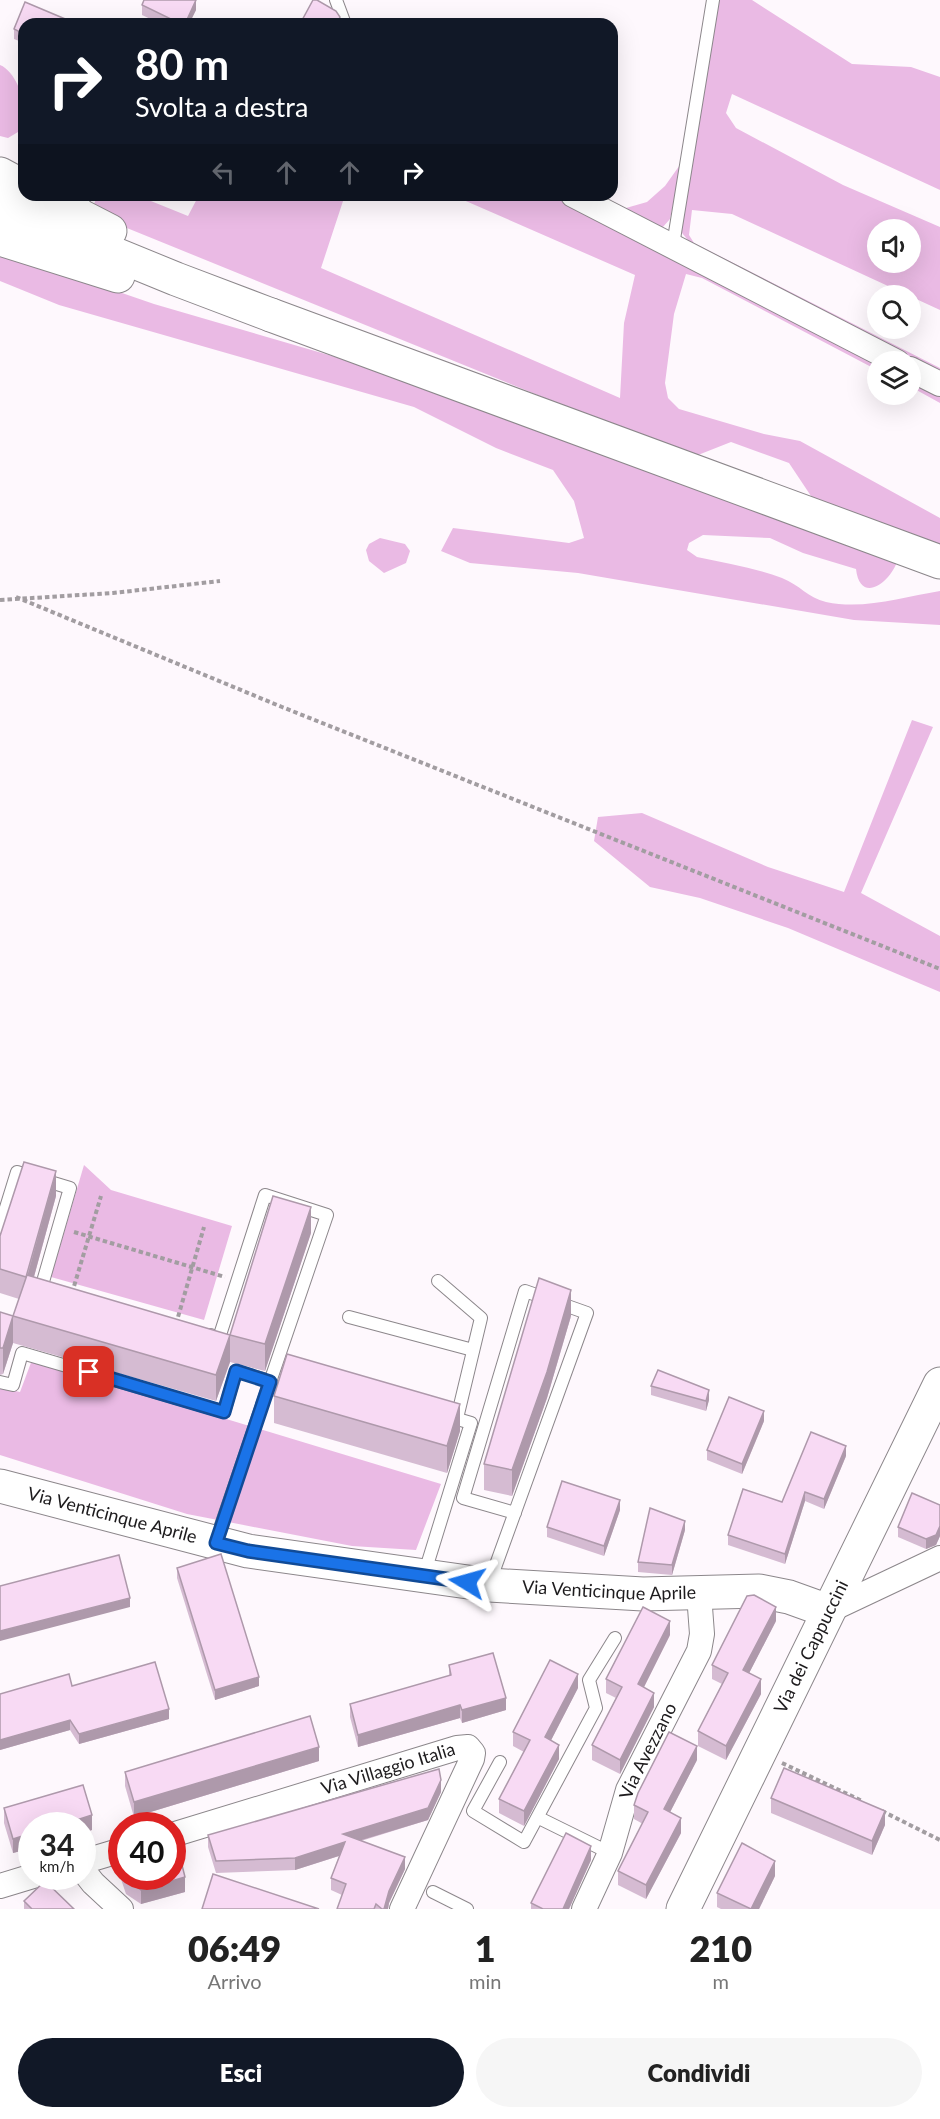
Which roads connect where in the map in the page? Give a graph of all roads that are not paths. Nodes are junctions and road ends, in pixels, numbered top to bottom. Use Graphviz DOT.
graph roads {
  1 [pos="336,0"];
  2 [pos="713,0"];
  3 [pos="343,18"];
  4 [pos="0,174"];
  5 [pos="18,183"];
  6 [pos="584,201"];
  7 [pos="81,204"];
  8 [pos="0,207"];
  9 [pos="0,225"];
  10 [pos="0,239"];
  11 [pos="673,245"];
  12 [pos="176,279"];
  13 [pos="271,315"];
  14 [pos="876,351"];
  15 [pos="921,374"];
  16 [pos="940,384"];
  17 [pos="940,562"];
  18 [pos="0,1227"];
  19 [pos="438,1281"];
  20 [pos="70,1300"];
  21 [pos="349,1317"];
  22 [pos="175,1326"];
  23 [pos="473,1350"];
  24 [pos="0,1382"];
  25 [pos="270,1382"];
  26 [pos="940,1384"];
  27 [pos="434,1412"];
  28 [pos="457,1418"];
  29 [pos="0,1486"];
  30 [pos="515,1513"];
  31 [pos="216,1543"];
  32 [pos="940,1558"];
  33 [pos="424,1576"];
  34 [pos="489,1585"];
  35 [pos="699,1594"];
  36 [pos="828,1611"];
  37 [pos="615,1638"];
  38 [pos="500,1762"];
  39 [pos="539,1818"];
  40 [pos="186,1830"];
  41 [pos="610,1853"];
  42 [pos="18,1881"];
  43 [pos="0,1886"];
  44 [pos="96,1886"];
  45 [pos="433,1892"];
  46 [pos="121,1909"];
  47 [pos="402,1909"];
  48 [pos="467,1909"];
  49 [pos="584,1909"];
  50 [pos="683,1909"];
  1 -- 3 [label="lane"];
  2 -- 11 [label="lane"];
  4 -- 5 [label="main road"];
  6 -- 11 [label="street"];
  7 -- 13 [label="main road"];
  8 -- 12 [label="main road"];
  9 -- 12 [label="main road"];
  10 -- 13 [label="main road"];
  11 -- 14 [label="street"];
  12 -- 13 [label="main road"];
  13 -- 17 [label="main road"];
  15 -- 16 [label="street"];
  18 -- 20 [label="lane"];
  19 -- 23 [label="lane"];
  21 -- 23 [label="lane"];
  22 -- 25 [label="lane"];
  23 -- 28 [label="lane"];
  24 -- 25 [label="lane"];
  25 -- 31 [label="lane"];
  26 -- 36 [label="main road, Via dei Cappuccini"];
  27 -- 28 [label="lane"];
  28 -- 33 [label="lane"];
  29 -- 31 [label="main road, Via Venticinque Aprile"];
  30 -- 30 [label="lane"];
  30 -- 34 [label="lane"];
  31 -- 33 [label="main road, Via Venticinque Aprile"];
  32 -- 36 [label="street"];
  33 -- 34 [label="main road, Via Venticinque Aprile"];
  34 -- 35 [label="main road, Via Venticinque Aprile"];
  35 -- 36 [label="main road, Via Venticinque Aprile"];
  35 -- 41 [label="street, Via Avezzano"];
  36 -- 50 [label="main road, Via dei Cappuccini"];
  37 -- 39 [label="lane"];
  38 -- 39 [label="lane"];
  39 -- 41 [label="lane"];
  40 -- 47 [label="street, Via Villaggio Italia"];
  41 -- 49 [label="street, Via Avezzano"];
  42 -- 43 [label="street"];
  44 -- 46 [label="street"];
  45 -- 48 [label="lane"];
}
